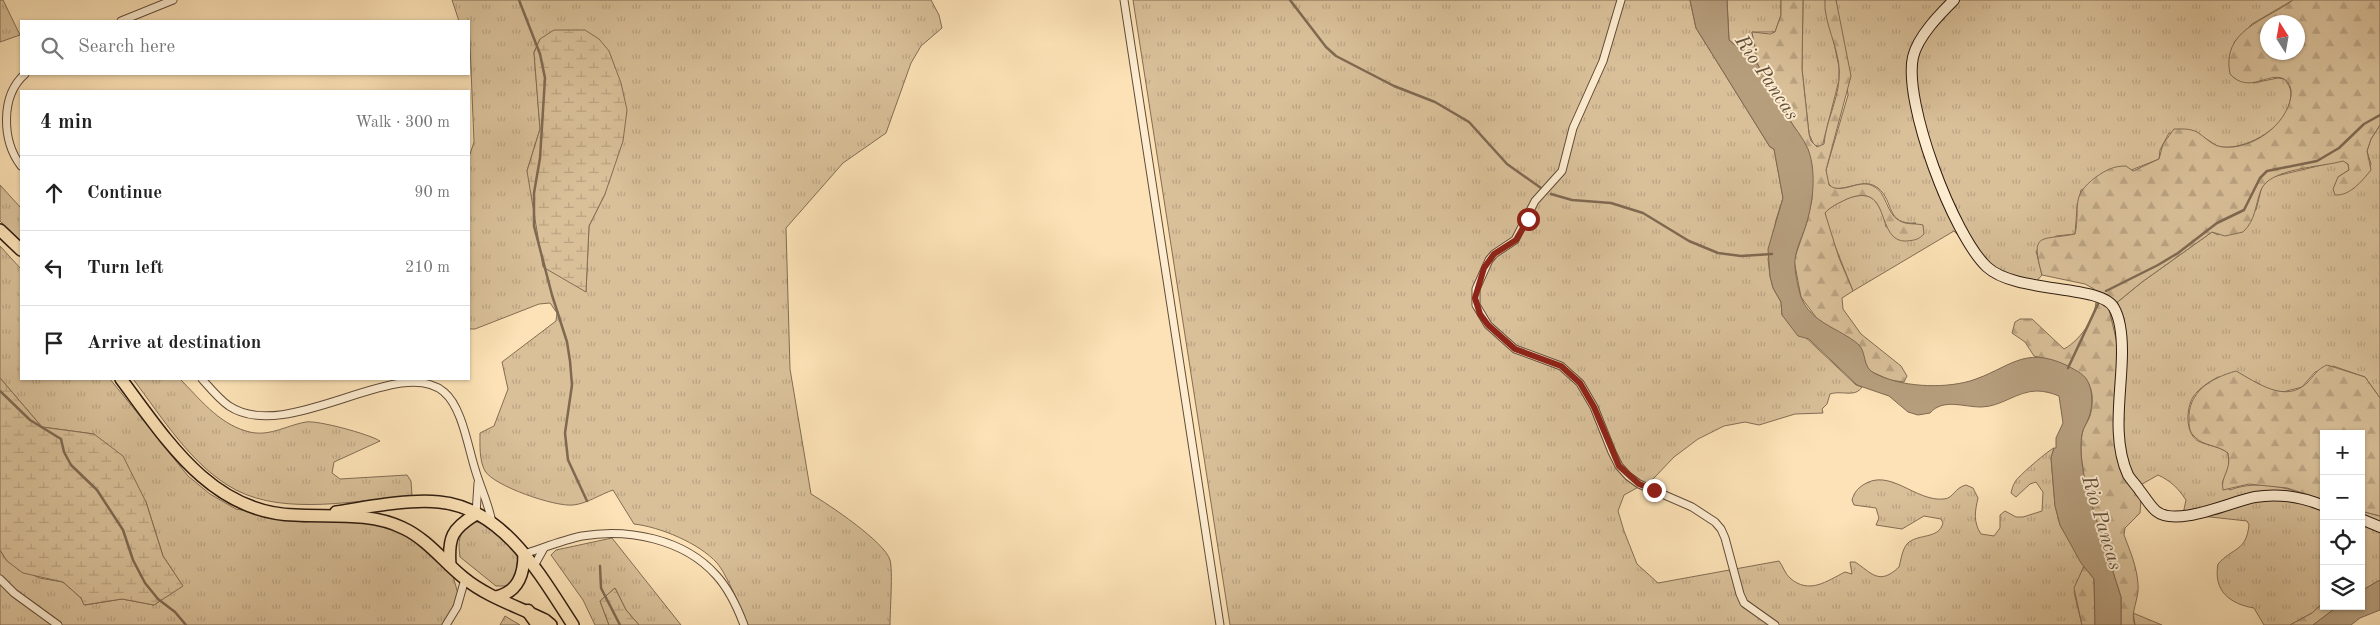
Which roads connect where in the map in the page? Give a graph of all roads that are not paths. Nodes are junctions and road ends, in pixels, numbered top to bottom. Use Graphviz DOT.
graph roads {
  1 [pos="173,0"];
  2 [pos="1124,0"];
  3 [pos="1621,0"];
  4 [pos="1954,0"];
  5 [pos="123,20"];
  6 [pos="25,75"];
  7 [pos="20,164"];
  8 [pos="0,230"];
  9 [pos="20,249"];
  10 [pos="122,380"];
  11 [pos="203,380"];
  12 [pos="478,480"];
  13 [pos="2320,505"];
  14 [pos="476,514"];
  15 [pos="307,516"];
  16 [pos="2365,521"];
  17 [pos="492,523"];
  18 [pos="2380,527"];
  19 [pos="544,548"];
  20 [pos="524,554"];
  21 [pos="450,564"];
  22 [pos="534,566"];
  23 [pos="0,579"];
  24 [pos="465,579"];
  25 [pos="496,597"];
  26 [pos="528,611"];
  27 [pos="58,625"];
  28 [pos="446,625"];
  29 [pos="538,625"];
  30 [pos="551,625"];
  31 [pos="573,625"];
  32 [pos="744,625"];
  33 [pos="1220,625"];
  34 [pos="1775,625"];
  1 -- 5 [label="street"];
  2 -- 33 [label="street"];
  3 -- 34 [label="street"];
  4 -- 13 [label="street"];
  6 -- 7 [label="street"];
  8 -- 9 [label="main road"];
  10 -- 15 [label="main road"];
  11 -- 12 [label="street"];
  12 -- 14 [label="street"];
  12 -- 17 [label="street"];
  14 -- 15 [label="main road"];
  14 -- 17 [label="main road"];
  14 -- 21 [label="main road"];
  15 -- 21 [label="main road"];
  16 -- 18 [label="street"];
  17 -- 20 [label="main road"];
  19 -- 20 [label="street"];
  19 -- 22 [label="street"];
  19 -- 32 [label="street"];
  20 -- 22 [label="main road"];
  20 -- 25 [label="main road"];
  21 -- 24 [label="main road"];
  22 -- 31 [label="main road"];
  23 -- 27 [label="street"];
  24 -- 25 [label="main road"];
  24 -- 28 [label="street"];
  25 -- 26 [label="main road"];
  26 -- 29 [label="highway"];
  26 -- 30 [label="main road"];
}
